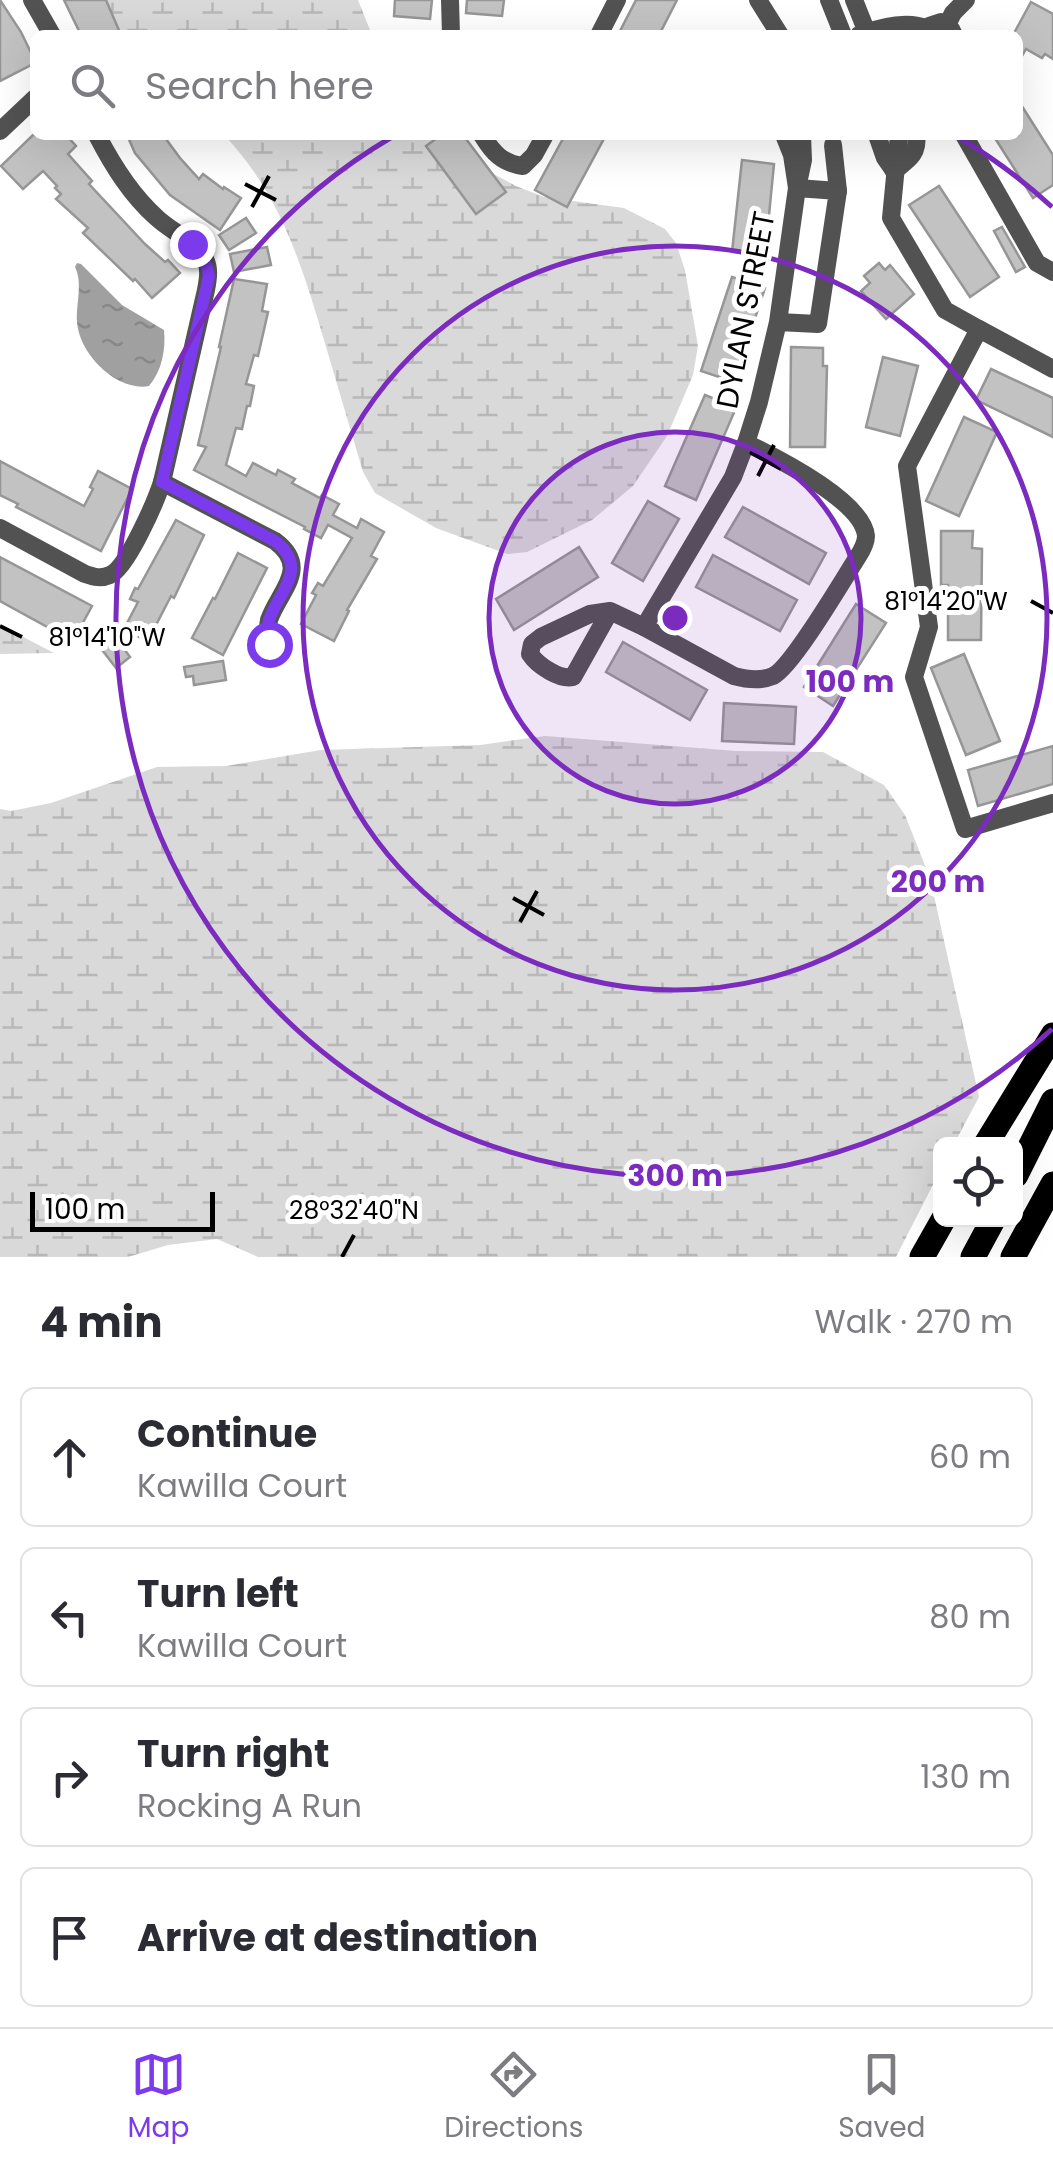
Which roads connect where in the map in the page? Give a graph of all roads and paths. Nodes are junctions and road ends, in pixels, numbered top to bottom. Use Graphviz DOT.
graph roads {
  1 [pos="32,0"];
  2 [pos="450,0"];
  3 [pos="618,0"];
  4 [pos="758,0"];
  5 [pos="829,0"];
  6 [pos="854,0"];
  7 [pos="966,0"];
  8 [pos="49,30"];
  9 [pos="450,30"];
  10 [pos="601,30"];
  11 [pos="777,30"];
  12 [pos="841,30"];
  13 [pos="864,30"];
  14 [pos="883,30"];
  15 [pos="924,30"];
  16 [pos="927,30"];
  17 [pos="951,30"];
  18 [pos="30,103"];
  19 [pos="0,131"];
  20 [pos="101,140"];
  21 [pos="485,140"];
  22 [pos="542,140"];
  23 [pos="786,140"];
  24 [pos="802,140"];
  25 [pos="879,140"];
  26 [pos="897,140"];
  27 [pos="916,140"];
  28 [pos="967,140"];
  29 [pos="833,145"];
  30 [pos="894,170"];
  31 [pos="797,188"];
  32 [pos="838,191"];
  33 [pos="1053,272"];
  34 [pos="778,322"];
  35 [pos="978,329"];
  36 [pos="1053,369"];
  37 [pos="746,443"];
  38 [pos="162,482"];
  39 [pos="0,528"];
  40 [pos="610,612"];
  41 [pos="644,627"];
  42 [pos="269,644"];
  43 [pos="1053,803"];
  44 [pos="1053,1035"];
  45 [pos="1053,1101"];
  46 [pos="990,1137"];
  47 [pos="1023,1161"];
  48 [pos="1053,1184"];
  49 [pos="939,1227"];
  50 [pos="989,1227"];
  51 [pos="922,1257"];
  52 [pos="974,1257"];
  53 [pos="1013,1257"];
  1 -- 8 [label="street"];
  2 -- 9 [label="street"];
  3 -- 10 [label="street"];
  4 -- 11 [label="street"];
  5 -- 12 [label="street"];
  6 -- 13 [label="street"];
  7 -- 17 [label="street"];
  14 -- 15 [label="street"];
  16 -- 17 [label="street"];
  18 -- 19 [label="street"];
  20 -- 38 [label="street"];
  21 -- 22 [label="street"];
  23 -- 31 [label="street, DYLAN STREET"];
  24 -- 31 [label="street, DYLAN STREET"];
  25 -- 30 [label="street"];
  26 -- 30 [label="street"];
  27 -- 30 [label="street"];
  28 -- 33 [label="street"];
  29 -- 32 [label="street"];
  30 -- 35 [label="street"];
  31 -- 32 [label="street"];
  31 -- 34 [label="street, DYLAN STREET"];
  32 -- 34 [label="street"];
  34 -- 37 [label="street, DYLAN STREET"];
  35 -- 36 [label="street"];
  35 -- 43 [label="street"];
  37 -- 41 [label="street, DYLAN STREET"];
  37 -- 41 [label="street, DYLAN STREET"];
  38 -- 39 [label="street"];
  38 -- 42 [label="street"];
  40 -- 40 [label="street"];
  40 -- 41 [label="street, DYLAN STREET"];
  44 -- 46 [label="highway"];
  45 -- 47 [label="highway"];
  48 -- 53 [label="highway"];
  49 -- 51 [label="highway"];
  50 -- 52 [label="highway"];
}
